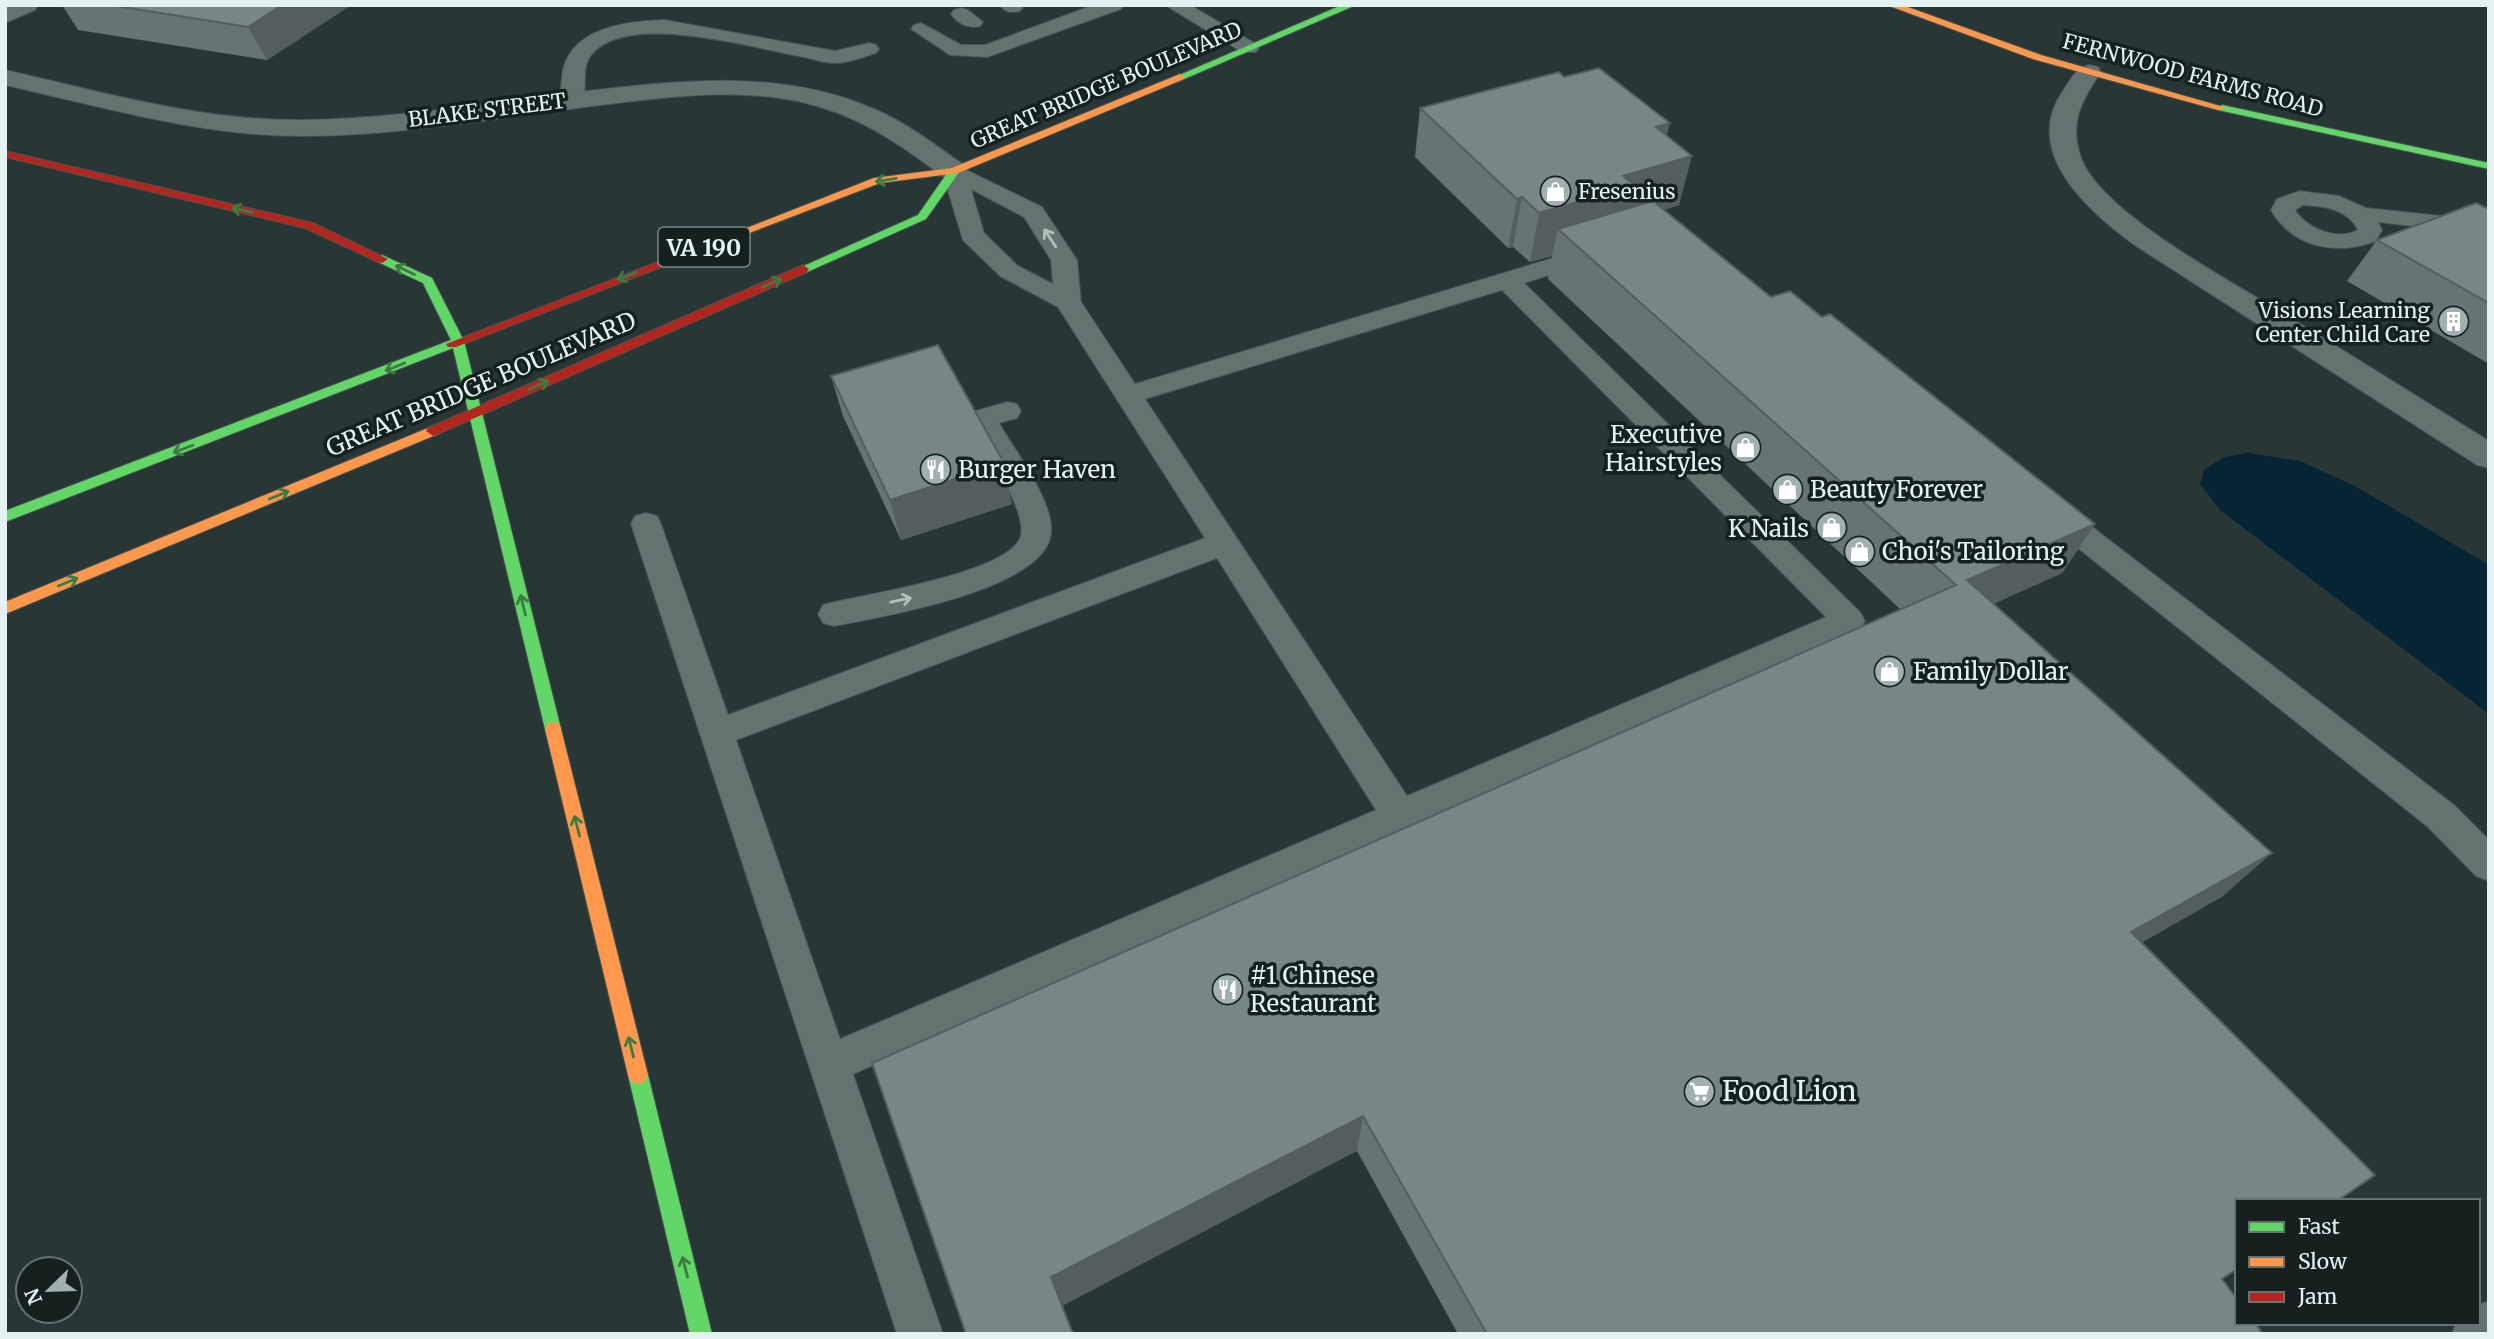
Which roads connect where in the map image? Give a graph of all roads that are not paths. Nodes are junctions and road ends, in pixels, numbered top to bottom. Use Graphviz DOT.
graph roads {
  1 [pos="27,5"];
  2 [pos="1114,5"];
  3 [pos="1175,5"];
  4 [pos="1351,5"];
  5 [pos="1892,5"];
  6 [pos="5,16"];
  7 [pos="921,29"];
  8 [pos="1249,48"];
  9 [pos="869,49"];
  10 [pos="2089,72"];
  11 [pos="5,77"];
  12 [pos="572,100"];
  13 [pos="5,153"];
  14 [pos="5,162"];
  15 [pos="2489,166"];
  16 [pos="954,171"];
  17 [pos="93,176"];
  18 [pos="2361,215"];
  19 [pos="2489,228"];
  20 [pos="1623,245"];
  21 [pos="1507,279"];
  22 [pos="1068,302"];
  23 [pos="458,341"];
  24 [pos="1128,395"];
  25 [pos="1007,411"];
  26 [pos="476,413"];
  27 [pos="2489,457"];
  28 [pos="2025,491"];
  29 [pos="5,517"];
  30 [pos="646,524"];
  31 [pos="1224,543"];
  32 [pos="5,608"];
  33 [pos="834,614"];
  34 [pos="717,733"];
  35 [pos="1400,816"];
  36 [pos="2489,865"];
  37 [pos="828,1064"];
  38 [pos="2489,1324"];
  39 [pos="701,1334"];
  40 [pos="920,1334"];
  41 [pos="2475,1334"];
  1 -- 6 [label="street"];
  2 -- 7 [label="lane"];
  3 -- 8 [label="lane"];
  4 -- 8 [label="main road, GREAT BRIDGE BOULEVARD / VA 190"];
  5 -- 10 [label="main road, FERNWOOD FARMS ROAD"];
  8 -- 16 [label="main road, GREAT BRIDGE BOULEVARD / VA 190"];
  9 -- 12 [label="lane"];
  10 -- 15 [label="main road, FERNWOOD FARMS ROAD"];
  10 -- 27 [label="street"];
  11 -- 12 [label="street, BLAKE STREET"];
  12 -- 16 [label="street, BLAKE STREET"];
  13 -- 17 [label="main road"];
  14 -- 17 [label="main road"];
  16 -- 22 [label="lane"];
  22 -- 16 [label="lane, one-way"];
  16 -- 23 [label="main road, GREAT BRIDGE BOULEVARD / VA 190, one-way"];
  26 -- 16 [label="main road, GREAT BRIDGE BOULEVARD / VA 190, one-way"];
  23 -- 17 [label="main road, one-way"];
  18 -- 19 [label="lane"];
  20 -- 21 [label="lane"];
  21 -- 24 [label="lane"];
  21 -- 35 [label="lane"];
  22 -- 24 [label="lane"];
  23 -- 26 [label="main road"];
  23 -- 29 [label="main road, GREAT BRIDGE BOULEVARD / VA 190, one-way"];
  24 -- 31 [label="lane"];
  33 -- 25 [label="lane, one-way"];
  32 -- 26 [label="main road, GREAT BRIDGE BOULEVARD / VA 190, one-way"];
  39 -- 26 [label="main road, one-way"];
  28 -- 36 [label="lane"];
  30 -- 34 [label="lane"];
  31 -- 34 [label="lane"];
  31 -- 35 [label="lane"];
  34 -- 37 [label="lane"];
  35 -- 37 [label="lane"];
  37 -- 40 [label="lane"];
  38 -- 41 [label="lane"];
}
